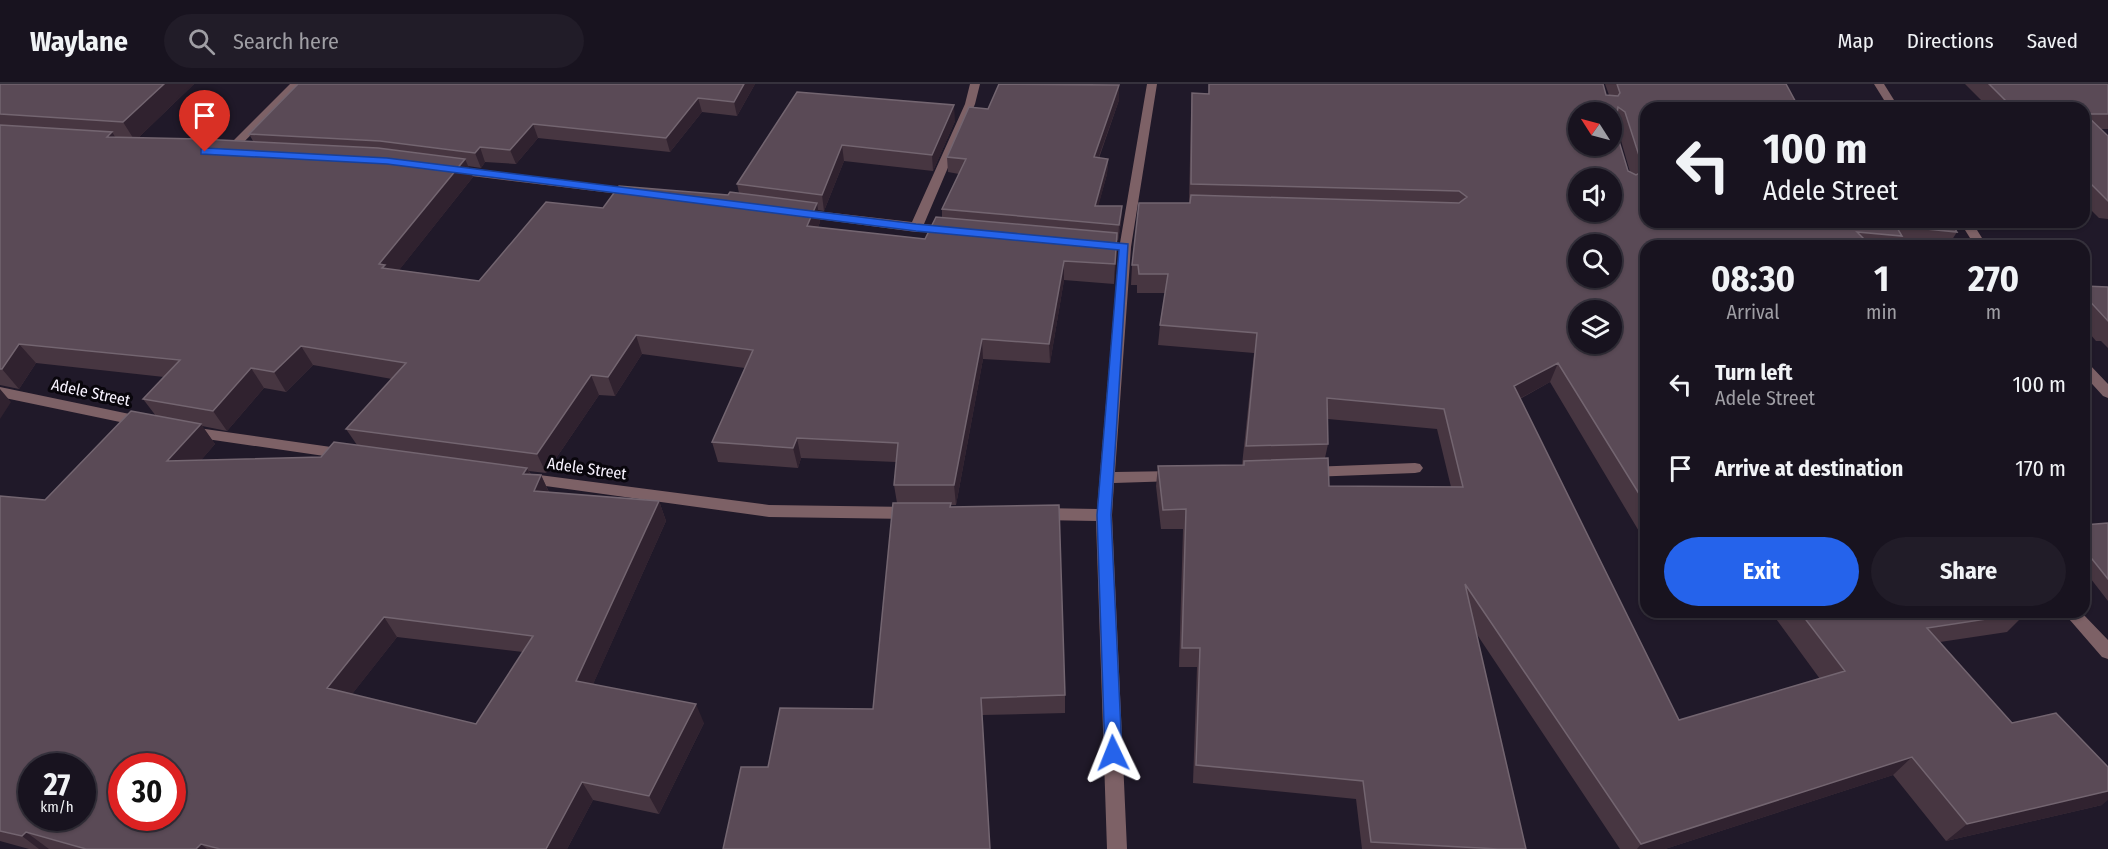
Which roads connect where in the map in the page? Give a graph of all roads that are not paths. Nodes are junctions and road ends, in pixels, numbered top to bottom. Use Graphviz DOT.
graph roads {
  1 [pos="296,84"];
  2 [pos="975,84"];
  3 [pos="1152,84"];
  4 [pos="1879,84"];
  5 [pos="1890,102"];
  6 [pos="247,154"];
  7 [pos="439,169"];
  8 [pos="647,195"];
  9 [pos="787,212"];
  10 [pos="916,228"];
  11 [pos="962,232"];
  12 [pos="1090,243"];
  13 [pos="1125,247"];
  14 [pos="2090,374"];
  15 [pos="0,392"];
  16 [pos="2108,393"];
  17 [pos="156,424"];
  18 [pos="180,429"];
  19 [pos="357,455"];
  20 [pos="1415,468"];
  21 [pos="1296,472"];
  22 [pos="1190,475"];
  23 [pos="511,476"];
  24 [pos="1107,478"];
  25 [pos="925,513"];
  26 [pos="1020,514"];
  27 [pos="1104,515"];
  28 [pos="2077,618"];
  29 [pos="2108,652"];
  30 [pos="1117,849"];
  1 -- 6 [label="street"];
  2 -- 10 [label="street"];
  3 -- 13 [label="street"];
  4 -- 5 [label="street"];
  7 -- 8 [label="street"];
  9 -- 10 [label="street"];
  10 -- 11 [label="street"];
  12 -- 13 [label="street"];
  13 -- 24 [label="street"];
  14 -- 16 [label="street"];
  15 -- 17 [label="street, Adele Street"];
  18 -- 19 [label="street"];
  20 -- 21 [label="street"];
  22 -- 24 [label="street"];
  23 -- 25 [label="street, Adele Street"];
  24 -- 27 [label="street"];
  26 -- 27 [label="street"];
  27 -- 30 [label="street"];
  28 -- 29 [label="street"];
}
